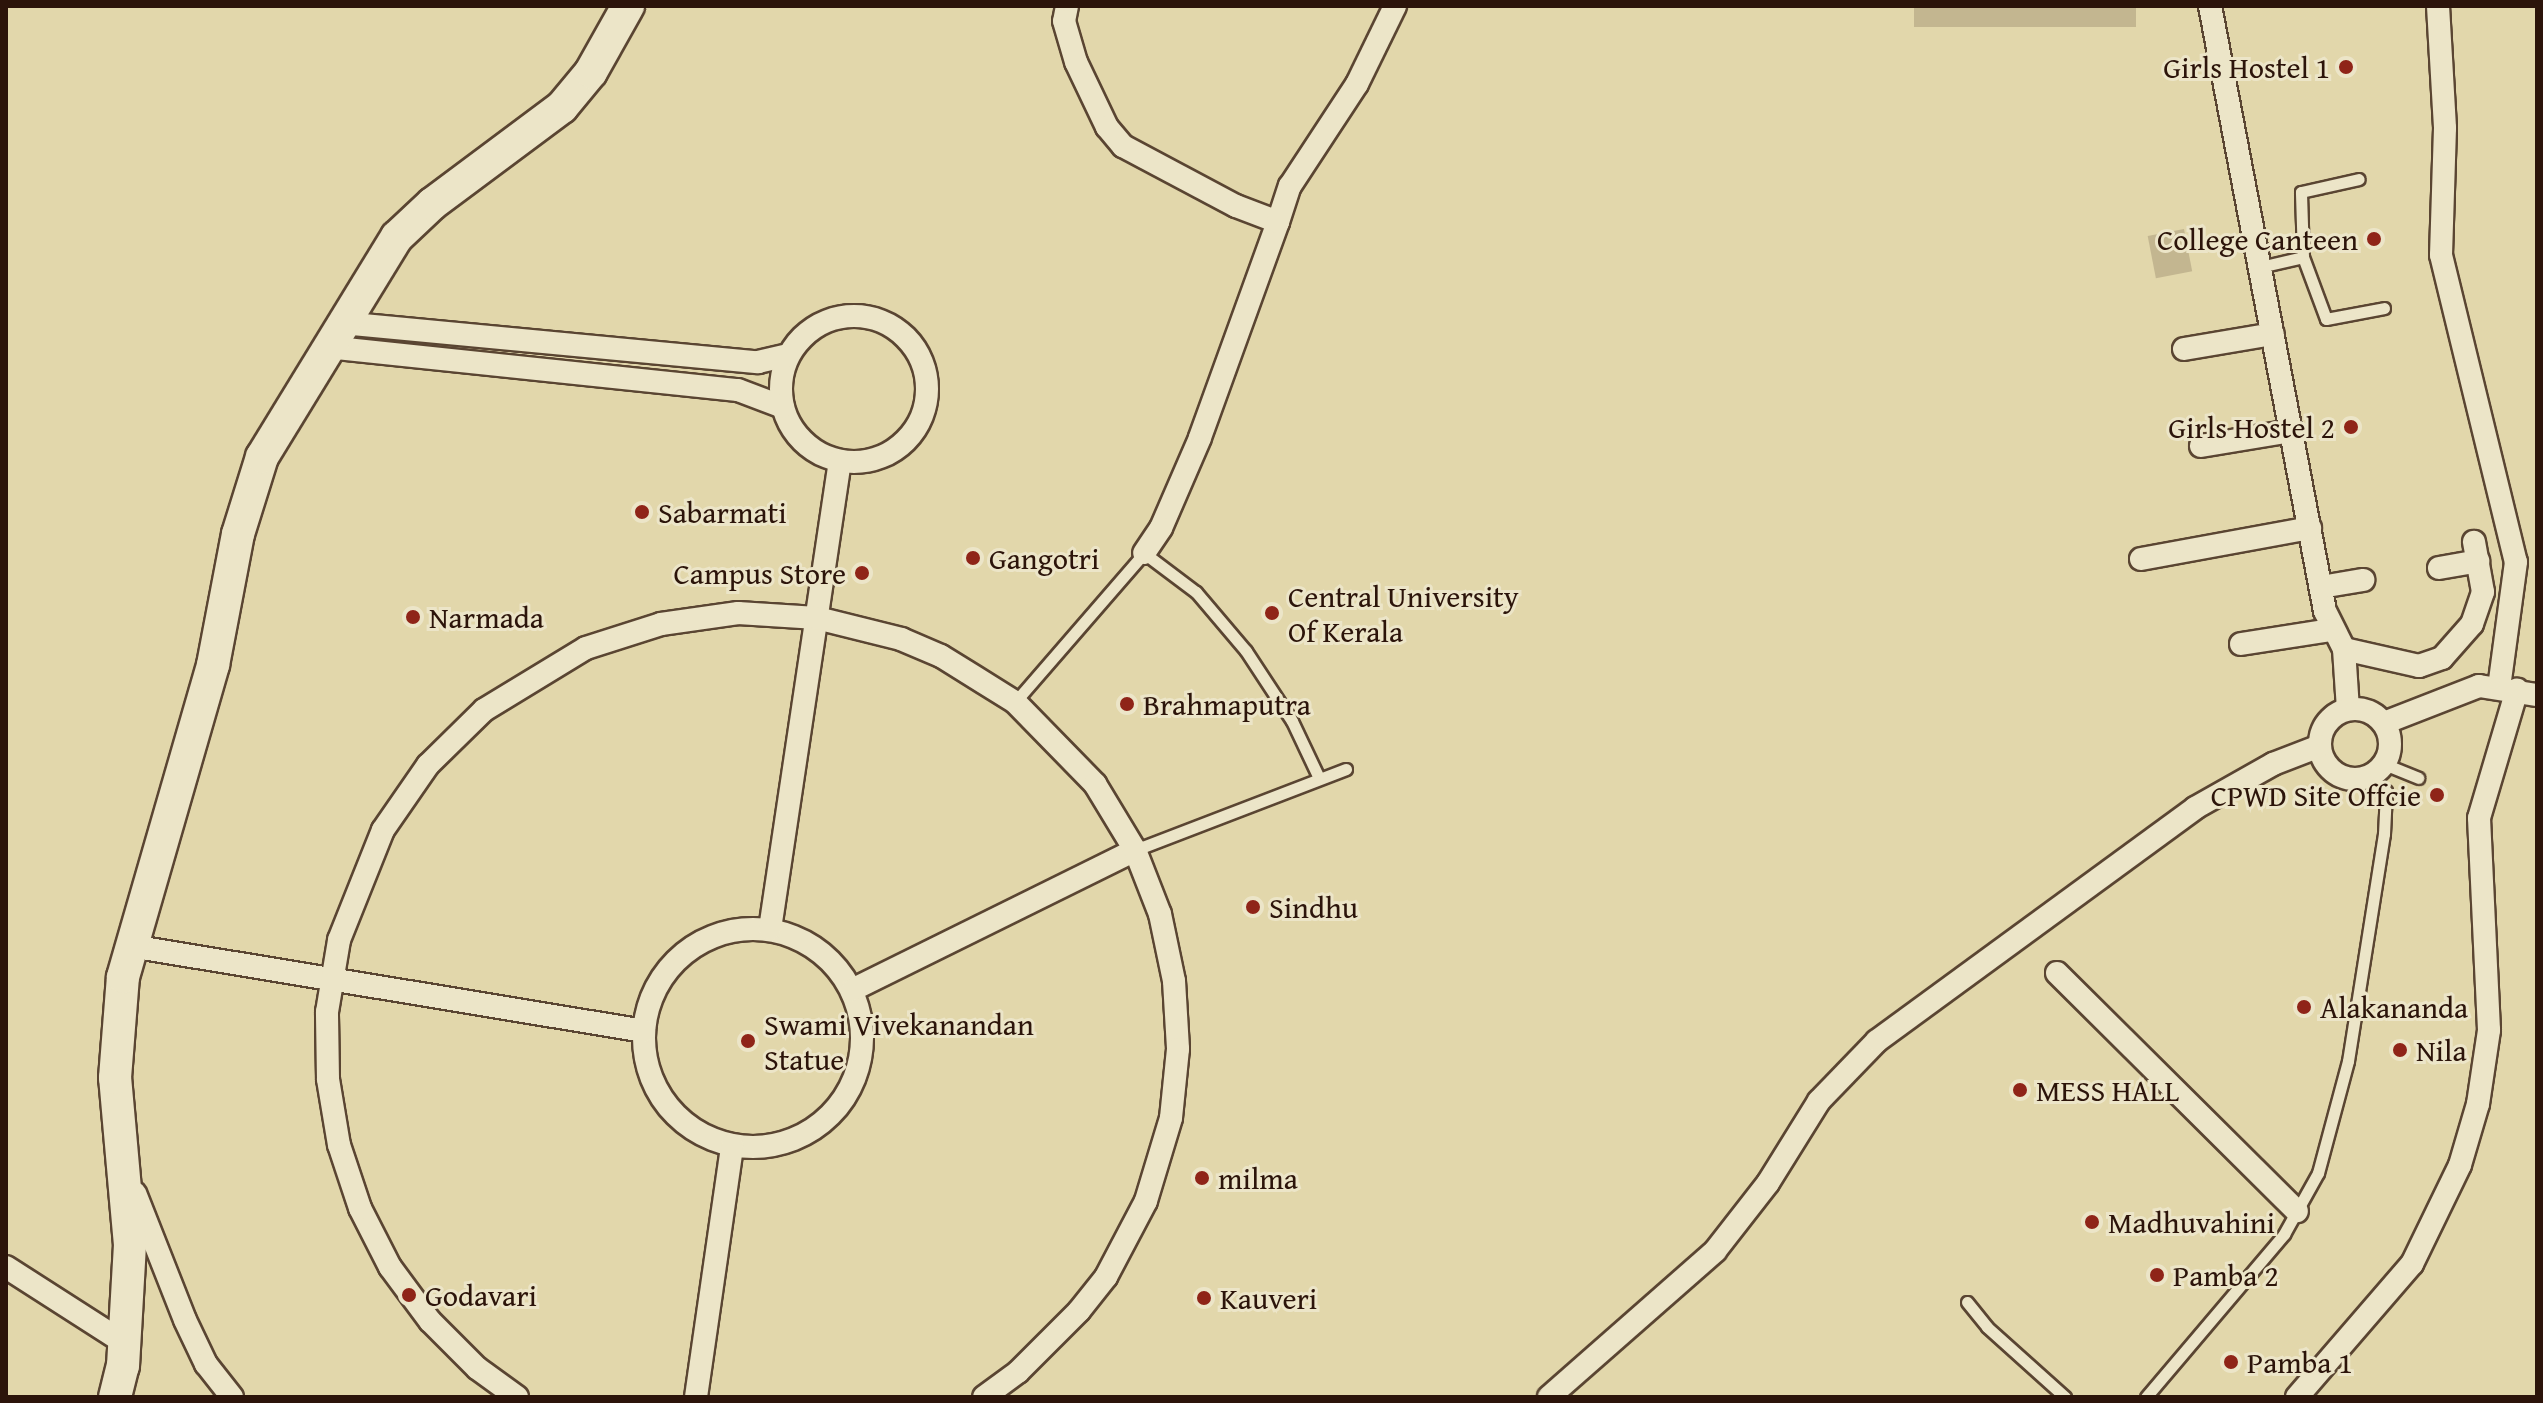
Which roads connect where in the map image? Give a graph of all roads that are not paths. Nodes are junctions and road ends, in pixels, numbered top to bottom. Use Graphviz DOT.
graph roads {
  1 [pos="628,6"];
  2 [pos="1067,6"];
  3 [pos="1395,6"];
  4 [pos="2210,6"];
  5 [pos="2438,6"];
  6 [pos="2359,179"];
  7 [pos="1278,222"];
  8 [pos="2303,257"];
  9 [pos="2260,267"];
  10 [pos="2384,308"];
  11 [pos="2273,334"];
  12 [pos="335,335"];
  13 [pos="2184,349"];
  14 [pos="788,355"];
  15 [pos="783,407"];
  16 [pos="2292,431"];
  17 [pos="2201,446"];
  18 [pos="840,461"];
  19 [pos="2310,528"];
  20 [pos="1144,553"];
  21 [pos="2141,559"];
  22 [pos="2439,568"];
  23 [pos="2363,580"];
  24 [pos="2321,587"];
  25 [pos="817,618"];
  26 [pos="2330,630"];
  27 [pos="2241,644"];
  28 [pos="2344,649"];
  29 [pos="2419,666"];
  30 [pos="2518,690"];
  31 [pos="2432,701"];
  32 [pos="1015,702"];
  33 [pos="2348,709"];
  34 [pos="2384,723"];
  35 [pos="2320,746"];
  36 [pos="1346,769"];
  37 [pos="2375,770"];
  38 [pos="1319,778"];
  39 [pos="2418,778"];
  40 [pos="1135,850"];
  41 [pos="770,929"];
  42 [pos="131,946"];
  43 [pos="2057,973"];
  44 [pos="331,978"];
  45 [pos="852,990"];
  46 [pos="644,1031"];
  47 [pos="732,1146"];
  48 [pos="123,1159"];
  49 [pos="2297,1211"];
  50 [pos="6,1267"];
  51 [pos="1967,1302"];
  52 [pos="123,1342"];
  53 [pos="122,1394"];
  54 [pos="232,1397"];
  55 [pos="517,1397"];
  56 [pos="696,1397"];
  57 [pos="984,1397"];
  58 [pos="1549,1397"];
  59 [pos="2065,1397"];
  60 [pos="2146,1397"];
  61 [pos="2297,1397"];
  1 -- 12 [label="main road"];
  2 -- 7 [label="street"];
  3 -- 7 [label="street"];
  4 -- 9 [label="street"];
  5 -- 30 [label="street"];
  6 -- 8 [label="lane"];
  7 -- 20 [label="street"];
  8 -- 9 [label="lane"];
  8 -- 10 [label="lane"];
  9 -- 11 [label="street"];
  11 -- 13 [label="street"];
  11 -- 16 [label="street"];
  12 -- 14 [label="street"];
  12 -- 15 [label="street"];
  12 -- 42 [label="main road"];
  14 -- 15 [label="street"];
  14 -- 18 [label="street"];
  15 -- 18 [label="street"];
  16 -- 17 [label="street"];
  16 -- 19 [label="street"];
  18 -- 25 [label="street"];
  19 -- 21 [label="street"];
  19 -- 24 [label="street"];
  20 -- 32 [label="lane"];
  20 -- 38 [label="lane"];
  22 -- 29 [label="street"];
  23 -- 24 [label="street"];
  24 -- 26 [label="street"];
  25 -- 32 [label="street"];
  25 -- 41 [label="street"];
  25 -- 44 [label="street"];
  26 -- 27 [label="street"];
  26 -- 28 [label="street"];
  28 -- 29 [label="street"];
  28 -- 33 [label="street"];
  29 -- 31 [label="street"];
  30 -- 31 [label="street"];
  30 -- 61 [label="street"];
  31 -- 34 [label="street"];
  32 -- 40 [label="street"];
  33 -- 34 [label="street"];
  33 -- 35 [label="street"];
  34 -- 37 [label="street"];
  35 -- 37 [label="street"];
  35 -- 58 [label="street"];
  36 -- 38 [label="lane"];
  37 -- 39 [label="lane"];
  37 -- 49 [label="lane"];
  38 -- 40 [label="lane"];
  40 -- 45 [label="street"];
  40 -- 57 [label="street"];
  41 -- 45 [label="street"];
  41 -- 46 [label="street"];
  42 -- 44 [label="street"];
  42 -- 48 [label="main road"];
  43 -- 49 [label="street"];
  44 -- 46 [label="street"];
  44 -- 55 [label="street"];
  45 -- 47 [label="street"];
  46 -- 47 [label="street"];
  47 -- 56 [label="street"];
  48 -- 52 [label="main road"];
  48 -- 54 [label="street"];
  49 -- 60 [label="lane"];
  50 -- 52 [label="street"];
  51 -- 59 [label="lane"];
  52 -- 53 [label="main road"];
}
